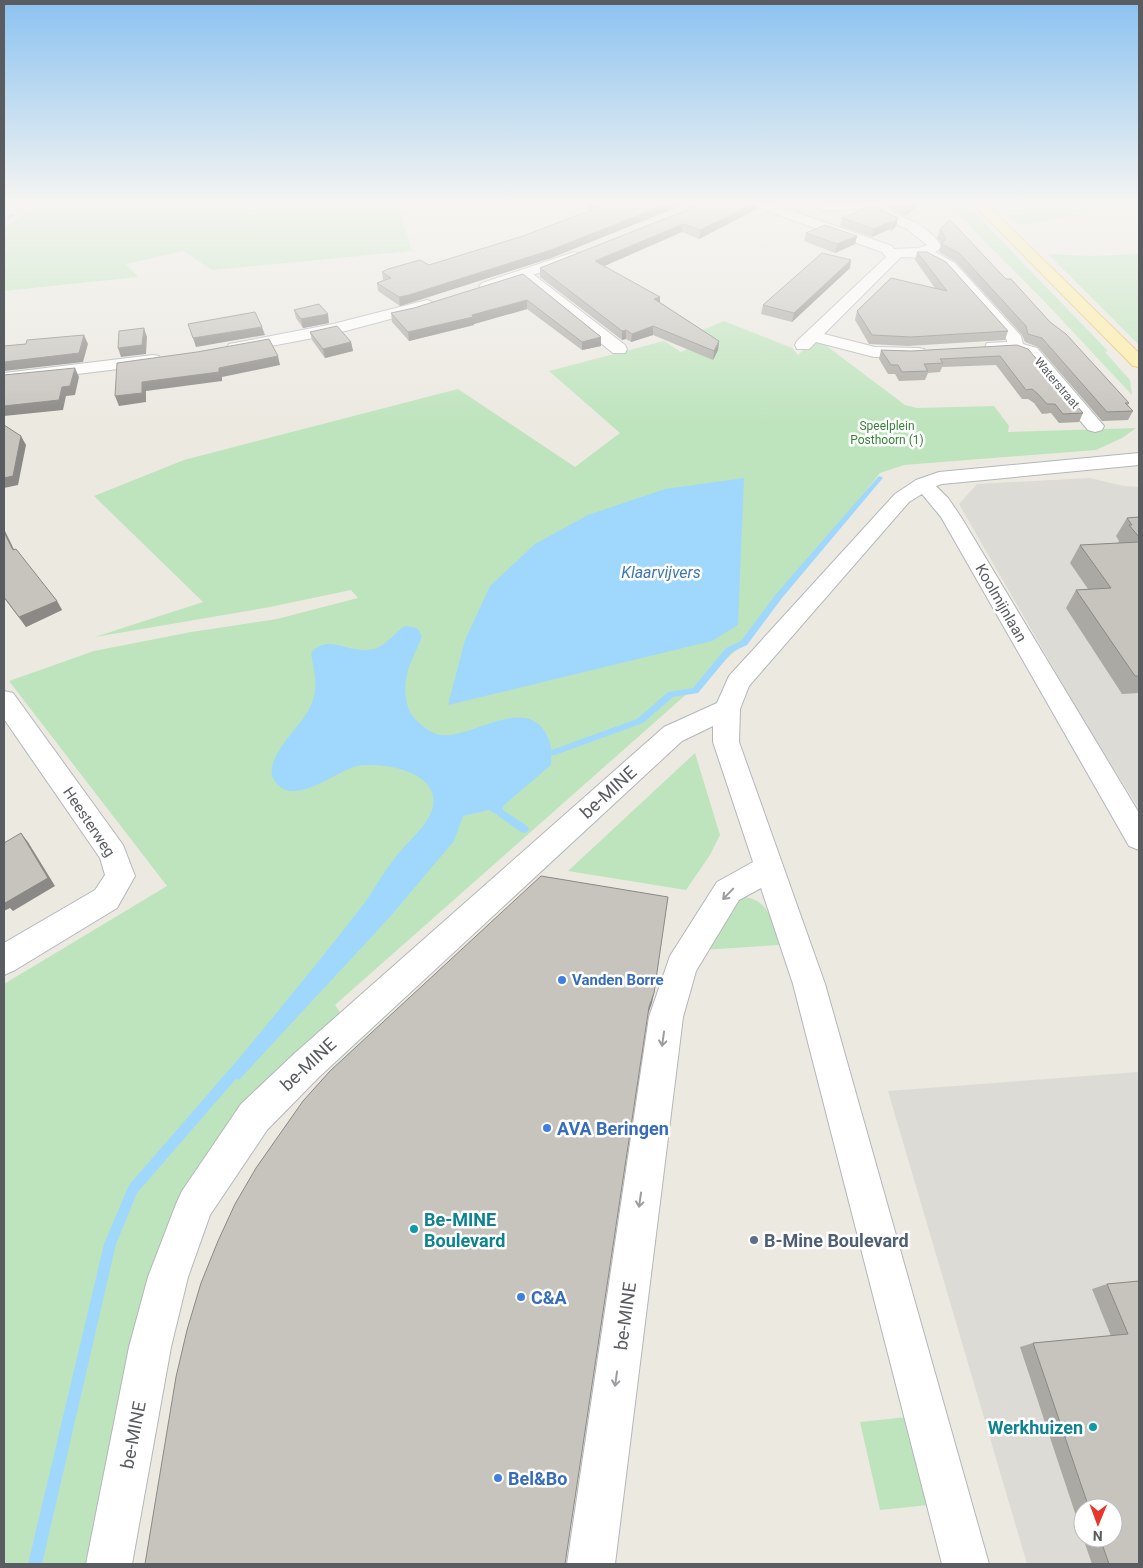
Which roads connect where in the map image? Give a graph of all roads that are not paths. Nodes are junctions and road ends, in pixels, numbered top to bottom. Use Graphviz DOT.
graph roads {
  1 [pos="514,277"];
  2 [pos="528,277"];
  3 [pos="873,277"];
  4 [pos="960,277"];
  5 [pos="1054,277"];
  6 [pos="476,290"];
  7 [pos="443,300"];
  8 [pos="978,348"];
  9 [pos="1015,348"];
  10 [pos="619,349"];
  11 [pos="220,350"];
  12 [pos="931,352"];
  13 [pos="172,358"];
  14 [pos="1139,362"];
  15 [pos="4,378"];
  16 [pos="1095,426"];
  17 [pos="1139,459"];
  18 [pos="1050,468"];
  19 [pos="1139,473"];
  20 [pos="922,484"];
  21 [pos="4,700"];
  22 [pos="727,709"];
  23 [pos="1139,838"];
  24 [pos="769,868"];
  25 [pos="4,960"];
  26 [pos="109,1564"];
  27 [pos="591,1564"];
  28 [pos="966,1564"];
  1 -- 6 [label="street"];
  2 -- 10 [label="street"];
  3 -- 12 [label="street"];
  4 -- 9 [label="street"];
  5 -- 14 [label="main road"];
  7 -- 11 [label="street"];
  8 -- 9 [label="street, Waterstraat"];
  9 -- 16 [label="street, Waterstraat"];
  13 -- 15 [label="street"];
  17 -- 18 [label="street"];
  18 -- 19 [label="street"];
  18 -- 20 [label="street"];
  20 -- 22 [label="street"];
  20 -- 23 [label="street, Koolmijnlaan"];
  21 -- 25 [label="street, Heesterweg"];
  22 -- 24 [label="street"];
  22 -- 26 [label="street, be-MINE"];
  24 -- 27 [label="street, be-MINE, one-way"];
  24 -- 28 [label="street"];
}
